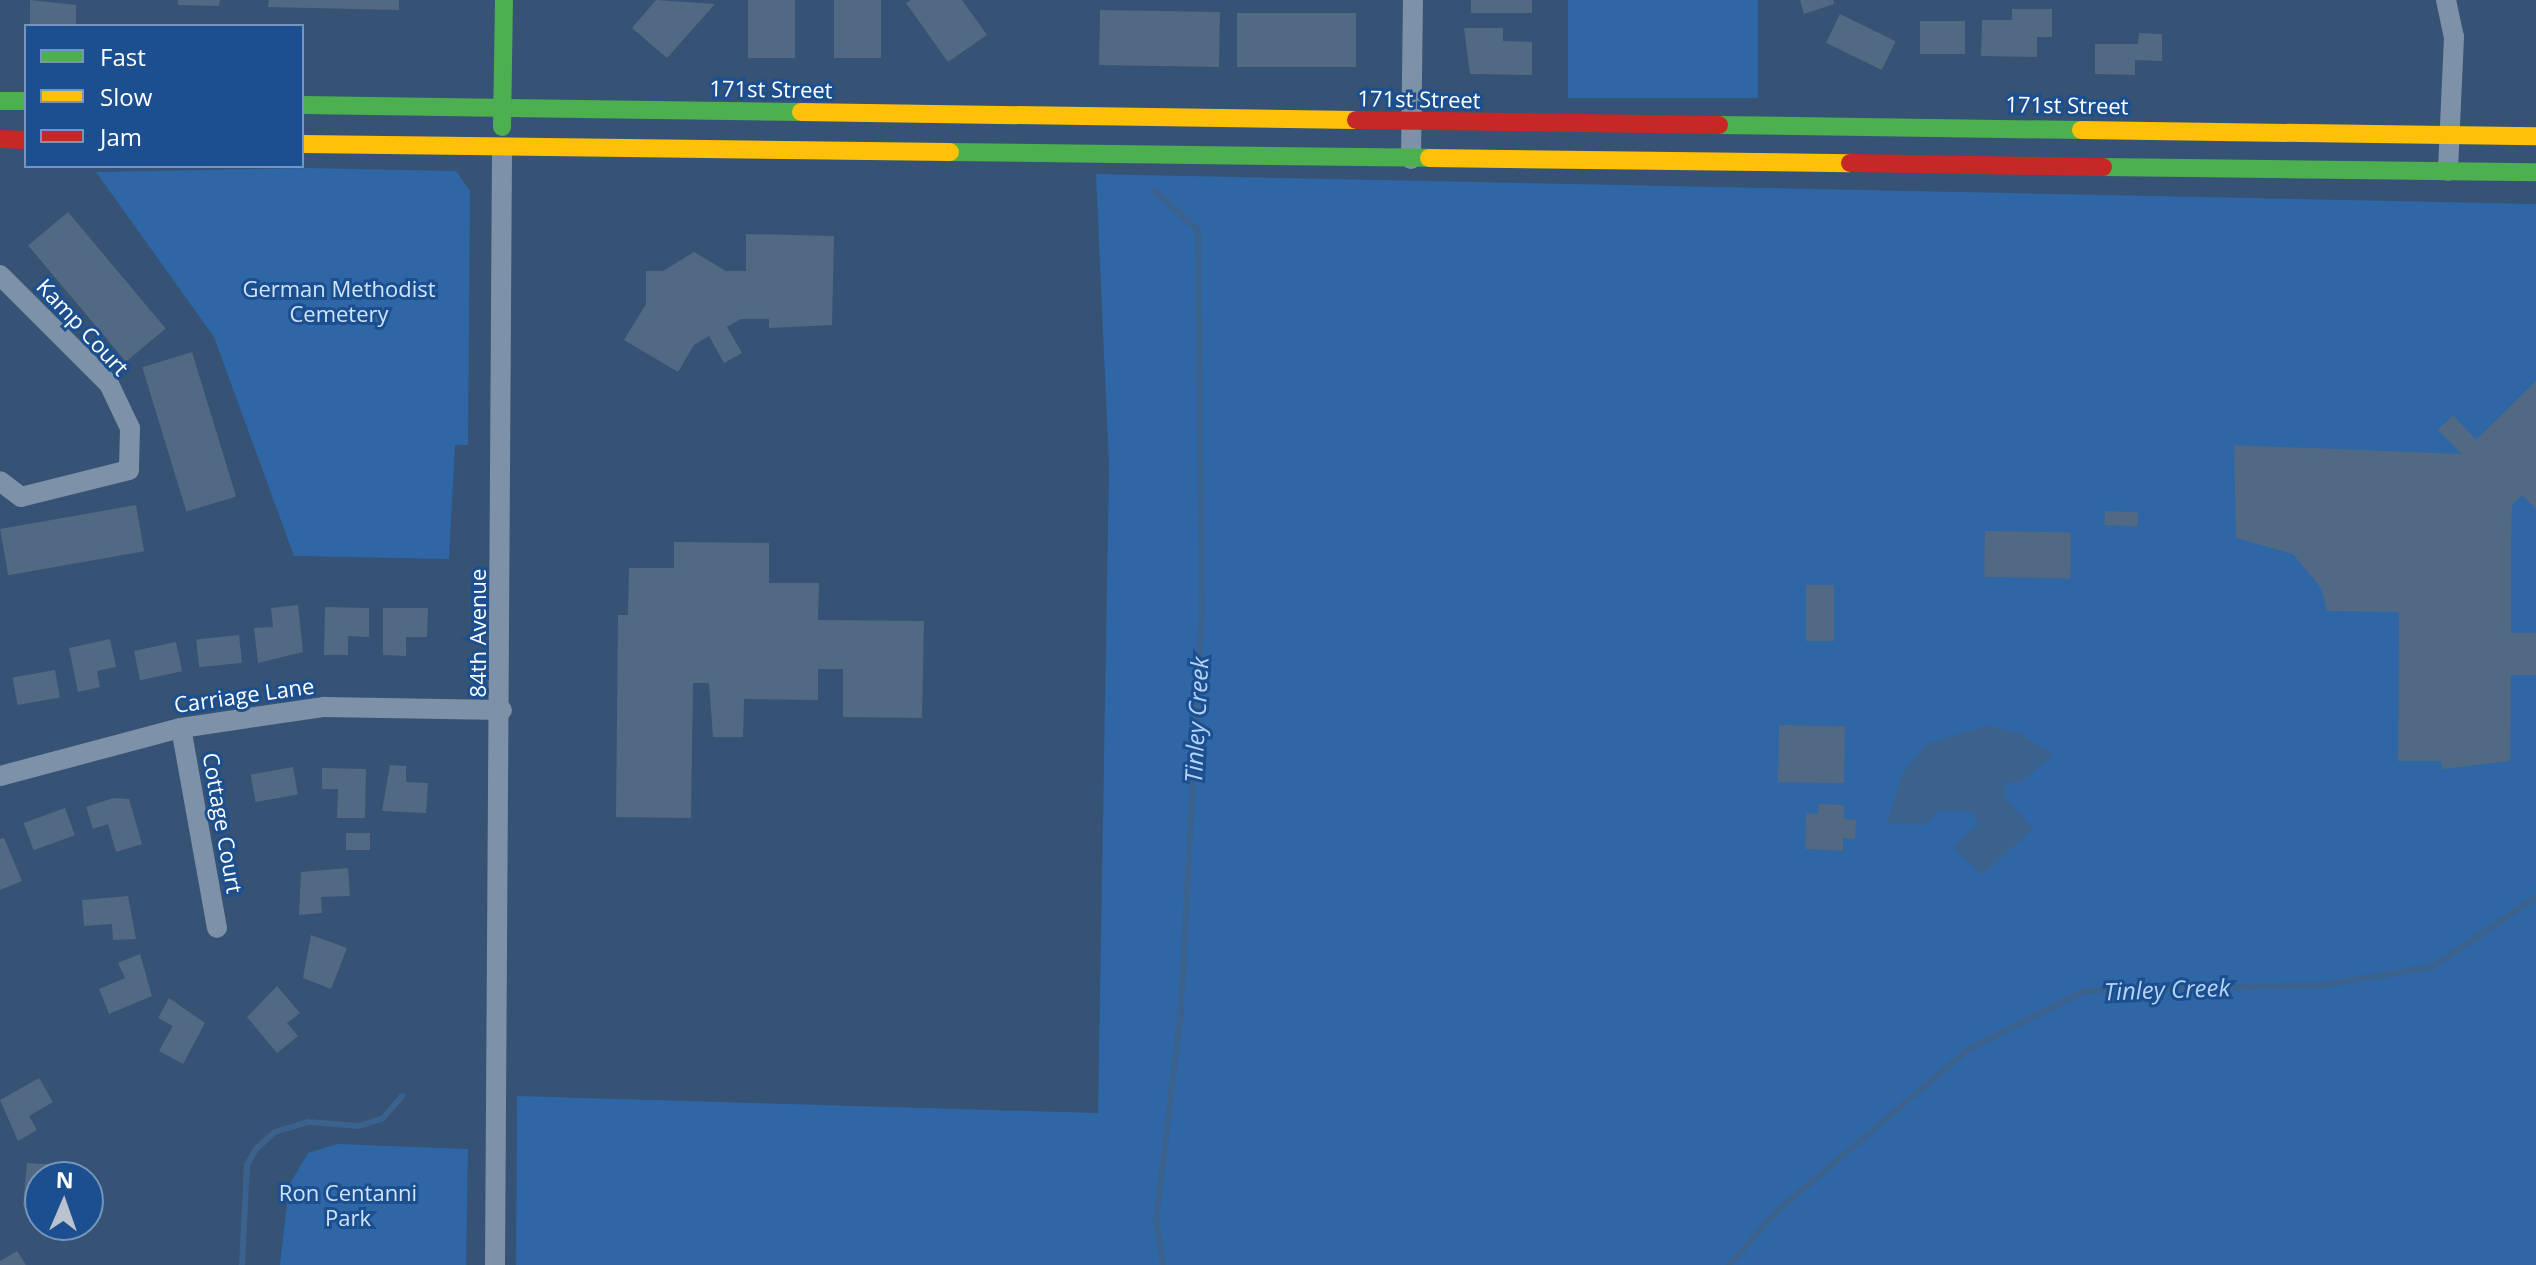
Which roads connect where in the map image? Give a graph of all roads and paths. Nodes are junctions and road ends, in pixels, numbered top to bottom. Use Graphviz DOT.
graph roads {
  1 [pos="504,0"];
  2 [pos="1413,0"];
  3 [pos="2446,0"];
  4 [pos="0,101"];
  5 [pos="24,101"];
  6 [pos="304,105"];
  7 [pos="502,109"];
  8 [pos="1413,123"];
  9 [pos="2449,133"];
  10 [pos="2536,136"];
  11 [pos="0,139"];
  12 [pos="24,140"];
  13 [pos="304,144"];
  14 [pos="502,148"];
  15 [pos="1411,159"];
  16 [pos="2448,171"];
  17 [pos="2536,172"];
  18 [pos="0,275"];
  19 [pos="0,481"];
  20 [pos="502,710"];
  21 [pos="181,728"];
  22 [pos="0,776"];
  23 [pos="217,928"];
  24 [pos="495,1265"];
  1 -- 7 [label="street, 84th Avenue"];
  2 -- 8 [label="street"];
  3 -- 9 [label="street"];
  4 -- 5 [label="street"];
  6 -- 7 [label="street, 171st Street"];
  7 -- 8 [label="street, 171st Street"];
  7 -- 14 [label="street, 84th Avenue"];
  8 -- 9 [label="street, 171st Street"];
  8 -- 15 [label="street"];
  9 -- 10 [label="street, 171st Street"];
  9 -- 16 [label="street"];
  11 -- 12 [label="street"];
  13 -- 14 [label="street"];
  14 -- 15 [label="street"];
  14 -- 20 [label="street, 84th Avenue"];
  15 -- 16 [label="street"];
  16 -- 17 [label="street"];
  18 -- 19 [label="street, Kamp Court"];
  20 -- 21 [label="street, Carriage Lane"];
  20 -- 24 [label="street, 84th Avenue"];
  21 -- 22 [label="street, Carriage Lane"];
  21 -- 23 [label="street, Cottage Court"];
}
